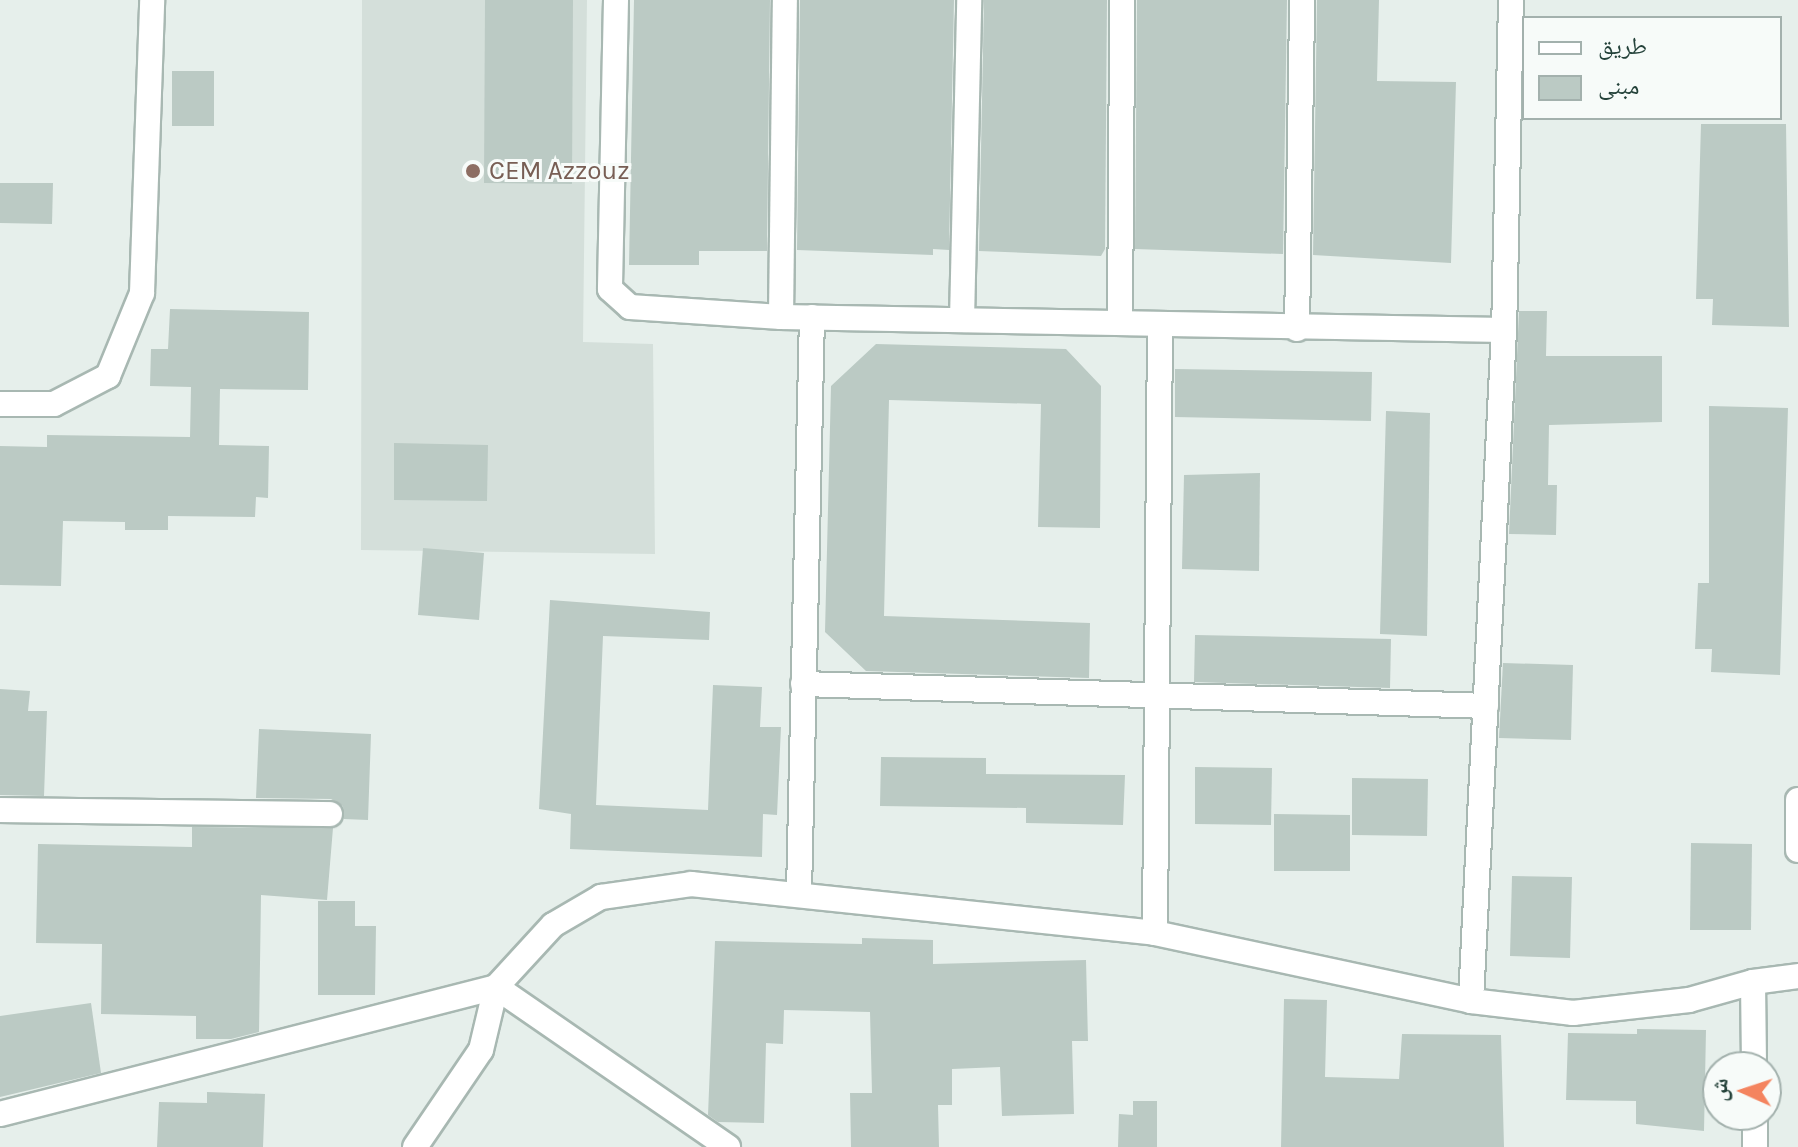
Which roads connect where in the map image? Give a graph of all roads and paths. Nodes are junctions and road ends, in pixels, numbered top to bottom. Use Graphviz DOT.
graph roads {
  1 [pos="152,0"];
  2 [pos="616,0"];
  3 [pos="785,0"];
  4 [pos="969,0"];
  5 [pos="1122,0"];
  6 [pos="1302,0"];
  7 [pos="1511,0"];
  8 [pos="781,317"];
  9 [pos="812,317"];
  10 [pos="962,320"];
  11 [pos="1120,323"];
  12 [pos="1160,324"];
  13 [pos="1297,329"];
  14 [pos="1504,330"];
  15 [pos="0,404"];
  16 [pos="803,684"];
  17 [pos="1158,696"];
  18 [pos="1486,706"];
  19 [pos="1798,800"];
  20 [pos="0,810"];
  21 [pos="330,814"];
  22 [pos="1798,850"];
  23 [pos="799,893"];
  24 [pos="1155,933"];
  25 [pos="1798,976"];
  26 [pos="1753,982"];
  27 [pos="496,987"];
  28 [pos="1471,1001"];
  29 [pos="1754,1051"];
  30 [pos="0,1114"];
  31 [pos="415,1147"];
  32 [pos="728,1147"];
  1 -- 15 [label="street"];
  2 -- 8 [label="street"];
  3 -- 8 [label="street"];
  4 -- 10 [label="street"];
  5 -- 11 [label="street"];
  6 -- 13 [label="street"];
  7 -- 14 [label="street"];
  8 -- 9 [label="street"];
  9 -- 10 [label="street"];
  9 -- 16 [label="street"];
  10 -- 11 [label="street"];
  11 -- 12 [label="street"];
  12 -- 13 [label="street"];
  12 -- 17 [label="street"];
  13 -- 14 [label="street"];
  14 -- 18 [label="street"];
  16 -- 17 [label="street"];
  16 -- 23 [label="street"];
  17 -- 18 [label="street"];
  17 -- 24 [label="street"];
  18 -- 28 [label="street"];
  19 -- 22 [label="street"];
  20 -- 21 [label="street"];
  23 -- 24 [label="street"];
  23 -- 27 [label="street"];
  24 -- 28 [label="street"];
  25 -- 26 [label="street"];
  26 -- 28 [label="street"];
  26 -- 29 [label="street"];
  27 -- 30 [label="street"];
  27 -- 31 [label="street"];
  27 -- 32 [label="street"];
}
